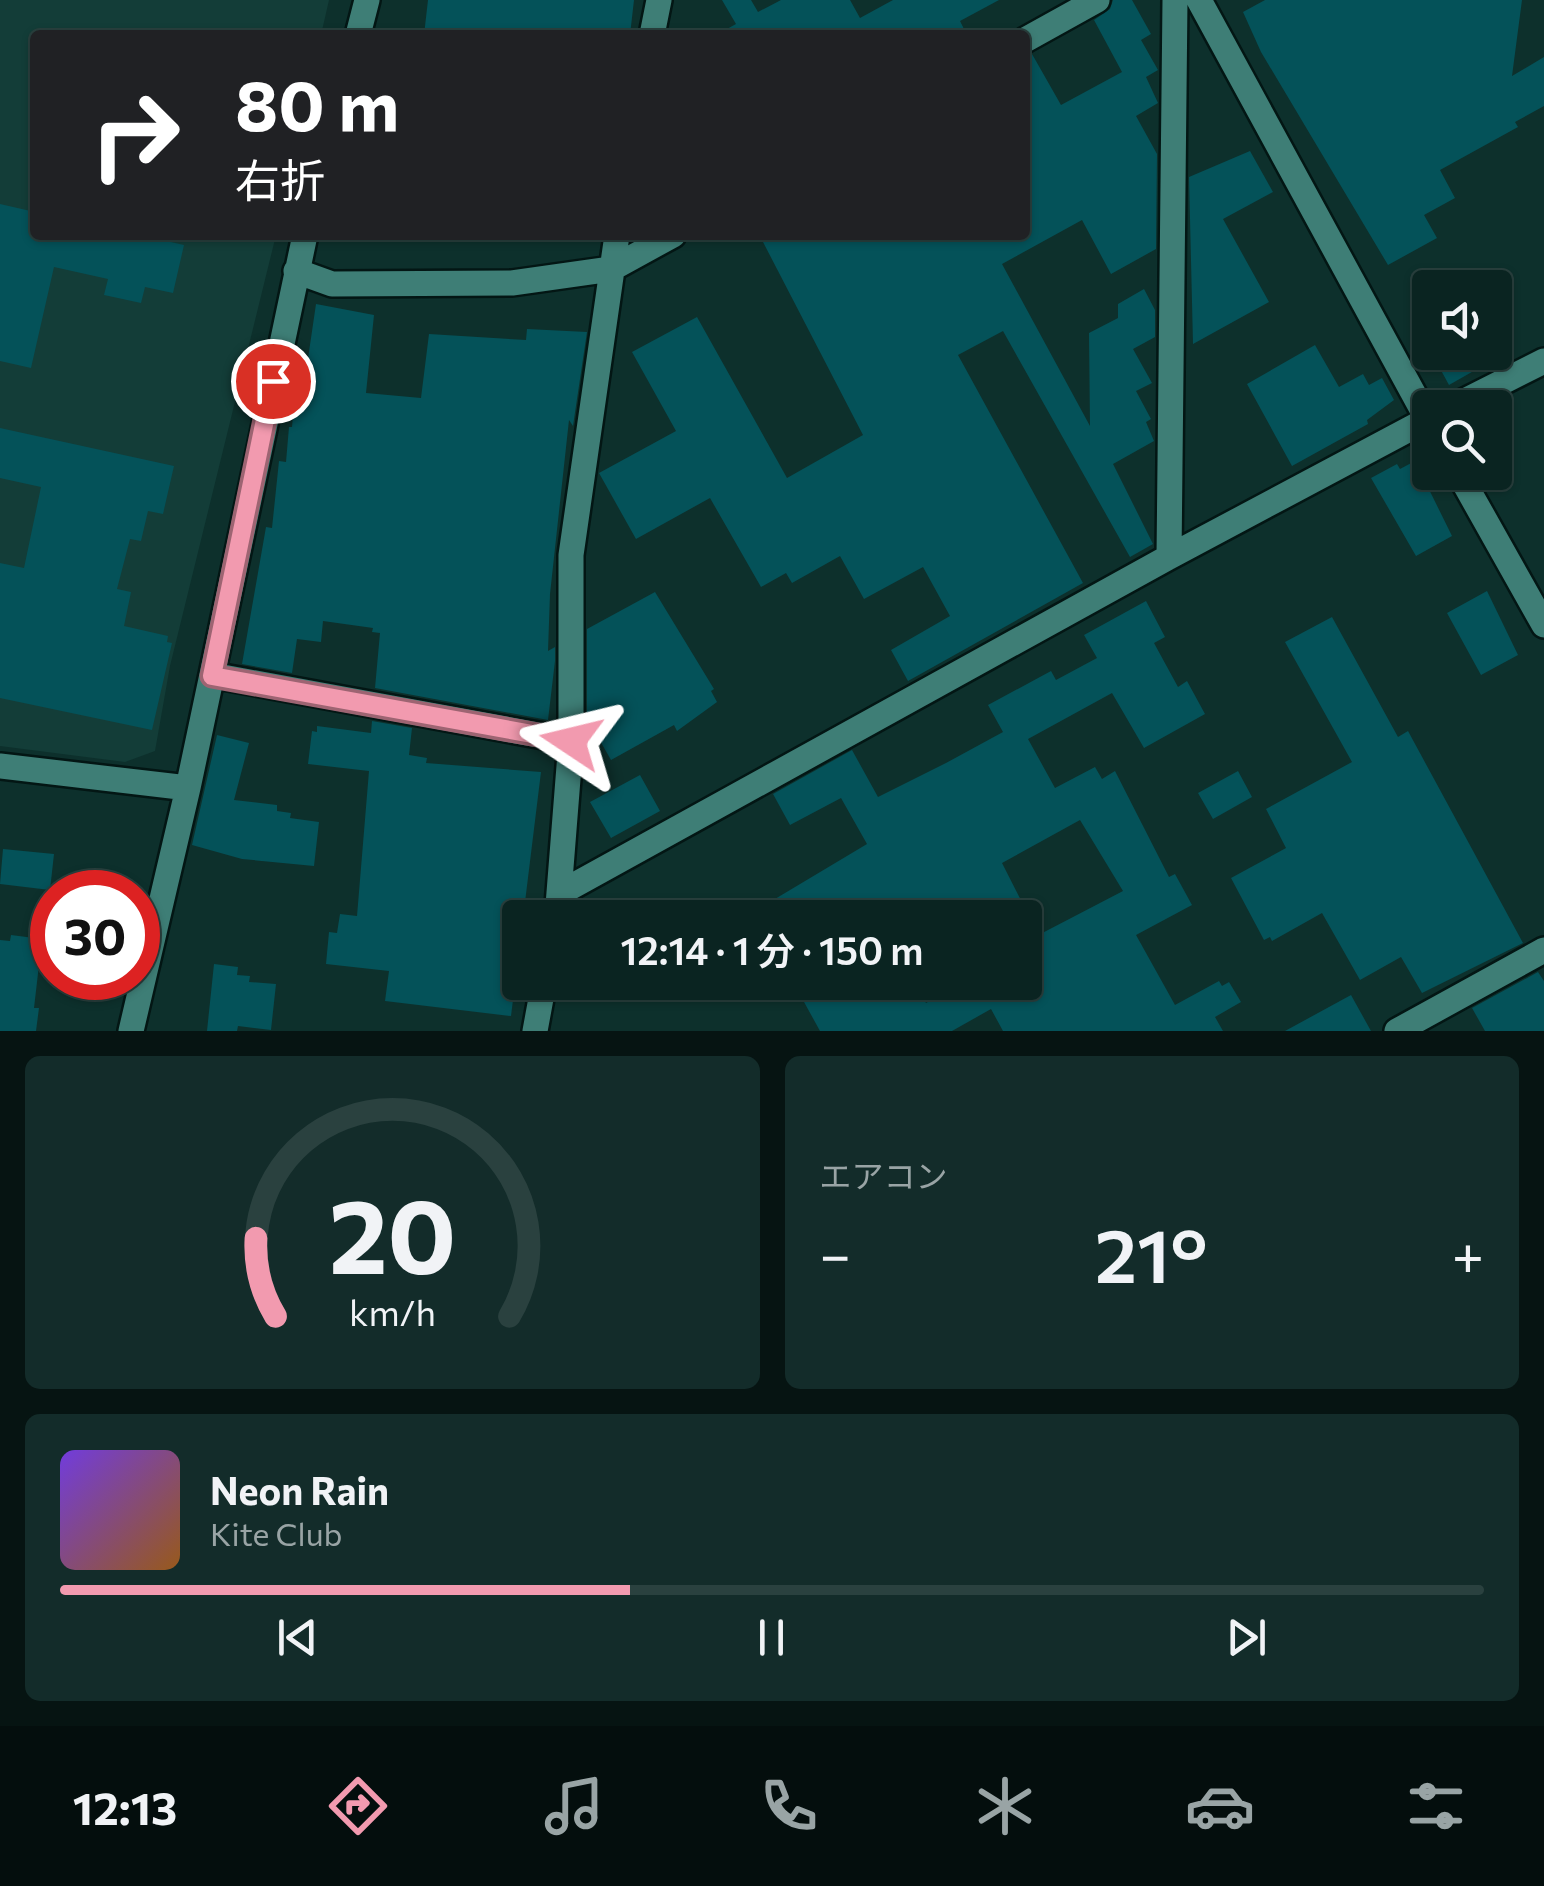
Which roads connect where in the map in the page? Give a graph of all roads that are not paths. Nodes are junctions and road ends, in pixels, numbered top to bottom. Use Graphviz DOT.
graph roads {
  1 [pos="367,0"];
  2 [pos="658,0"];
  3 [pos="1097,0"];
  4 [pos="1175,0"];
  5 [pos="1199,0"];
  6 [pos="359,30"];
  7 [pos="653,30"];
  8 [pos="1030,37"];
  9 [pos="304,240"];
  10 [pos="617,240"];
  11 [pos="665,240"];
  12 [pos="296,270"];
  13 [pos="611,270"];
  14 [pos="1544,362"];
  15 [pos="1412,390"];
  16 [pos="1488,390"];
  17 [pos="1412,430"];
  18 [pos="1468,490"];
  19 [pos="1169,556"];
  20 [pos="1544,624"];
  21 [pos="212,676"];
  22 [pos="571,741"];
  23 [pos="0,766"];
  24 [pos="188,788"];
  25 [pos="560,900"];
  26 [pos="569,900"];
  27 [pos="1544,950"];
  28 [pos="541,1000"];
  29 [pos="131,1031"];
  30 [pos="535,1031"];
  31 [pos="1396,1031"];
  1 -- 6 [label="street"];
  2 -- 7 [label="street"];
  3 -- 8 [label="street"];
  4 -- 19 [label="street"];
  5 -- 15 [label="street"];
  9 -- 12 [label="street"];
  10 -- 13 [label="street"];
  11 -- 13 [label="street"];
  12 -- 13 [label="street"];
  12 -- 21 [label="street"];
  13 -- 22 [label="street"];
  14 -- 16 [label="street"];
  17 -- 19 [label="street"];
  18 -- 20 [label="street"];
  19 -- 26 [label="street"];
  21 -- 22 [label="street"];
  21 -- 24 [label="street"];
  22 -- 25 [label="street"];
  23 -- 24 [label="street"];
  24 -- 29 [label="street"];
  27 -- 31 [label="street"];
  28 -- 30 [label="street"];
}
